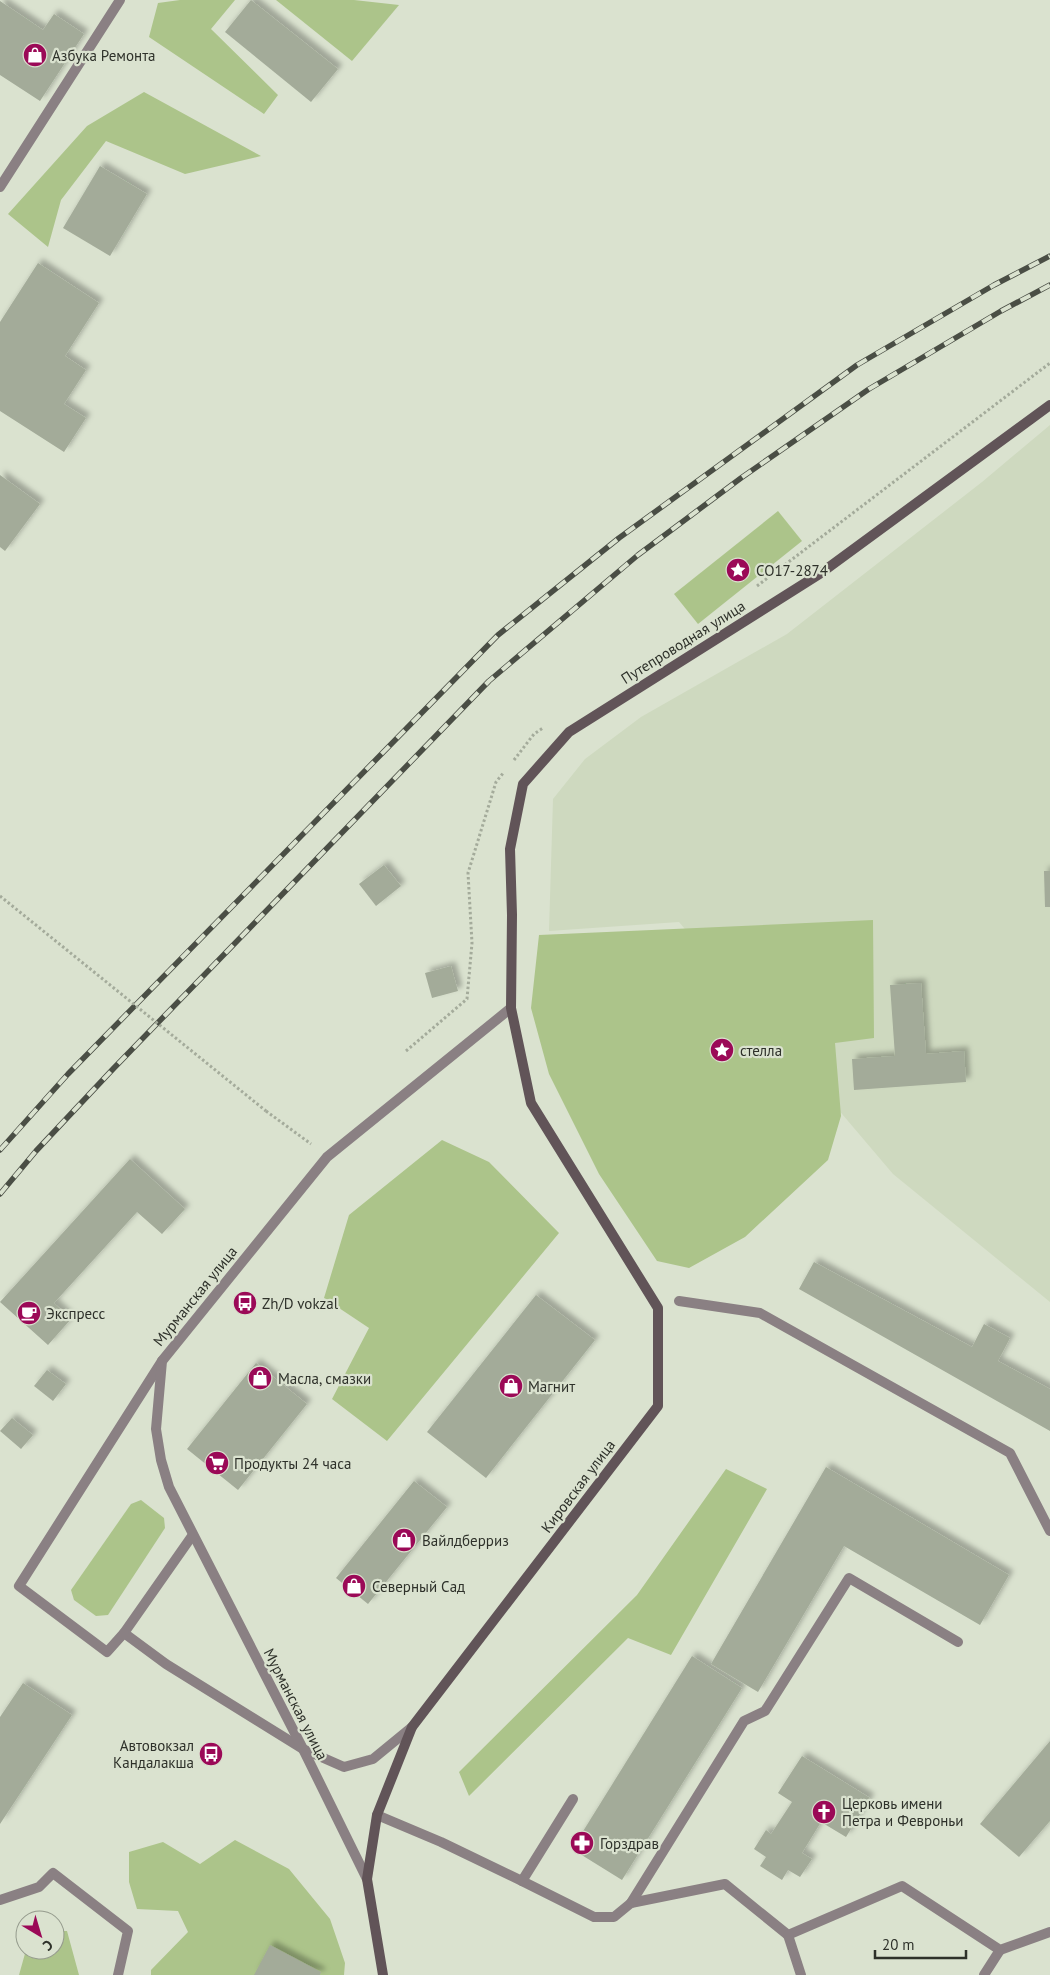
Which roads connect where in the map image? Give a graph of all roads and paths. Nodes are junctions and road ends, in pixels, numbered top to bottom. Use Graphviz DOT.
graph roads {
  1 [pos="119,1"];
  2 [pos="0,187"];
  3 [pos="1050,405"];
  4 [pos="0,896"];
  5 [pos="511,1008"];
  6 [pos="294,1131"];
  7 [pos="679,1301"];
  8 [pos="162,1361"];
  9 [pos="1050,1531"];
  10 [pos="192,1536"];
  11 [pos="124,1633"];
  12 [pos="958,1642"];
  13 [pos="412,1727"];
  14 [pos="303,1749"];
  15 [pos="573,1799"];
  16 [pos="377,1815"];
  17 [pos="367,1879"];
  18 [pos="522,1881"];
  19 [pos="0,1900"];
  20 [pos="631,1903"];
  21 [pos="1050,1932"];
  22 [pos="788,1936"];
  23 [pos="1000,1950"];
  24 [pos="118,1975"];
  25 [pos="383,1975"];
  26 [pos="801,1975"];
  27 [pos="984,1975"];
  1 -- 2 [label="street"];
  3 -- 5 [label="main road, Путепроводная улица"];
  4 -- 6 [label="path, bridge"];
  5 -- 8 [label="street, Мурманская улица"];
  5 -- 13 [label="main road, Кировская улица"];
  7 -- 9 [label="street"];
  8 -- 10 [label="street, Мурманская улица"];
  8 -- 11 [label="street"];
  10 -- 11 [label="street"];
  10 -- 14 [label="street, Мурманская улица"];
  11 -- 14 [label="street"];
  12 -- 20 [label="street"];
  13 -- 14 [label="street"];
  13 -- 16 [label="main road, Кировская улица"];
  14 -- 17 [label="street, Мурманская улица"];
  15 -- 18 [label="street"];
  16 -- 17 [label="main road, Кировская улица"];
  16 -- 18 [label="street"];
  17 -- 25 [label="main road, Кировская улица"];
  18 -- 20 [label="street"];
  19 -- 24 [label="street"];
  20 -- 22 [label="street"];
  21 -- 23 [label="street"];
  22 -- 23 [label="street"];
  22 -- 26 [label="street"];
  23 -- 27 [label="street"];
}
